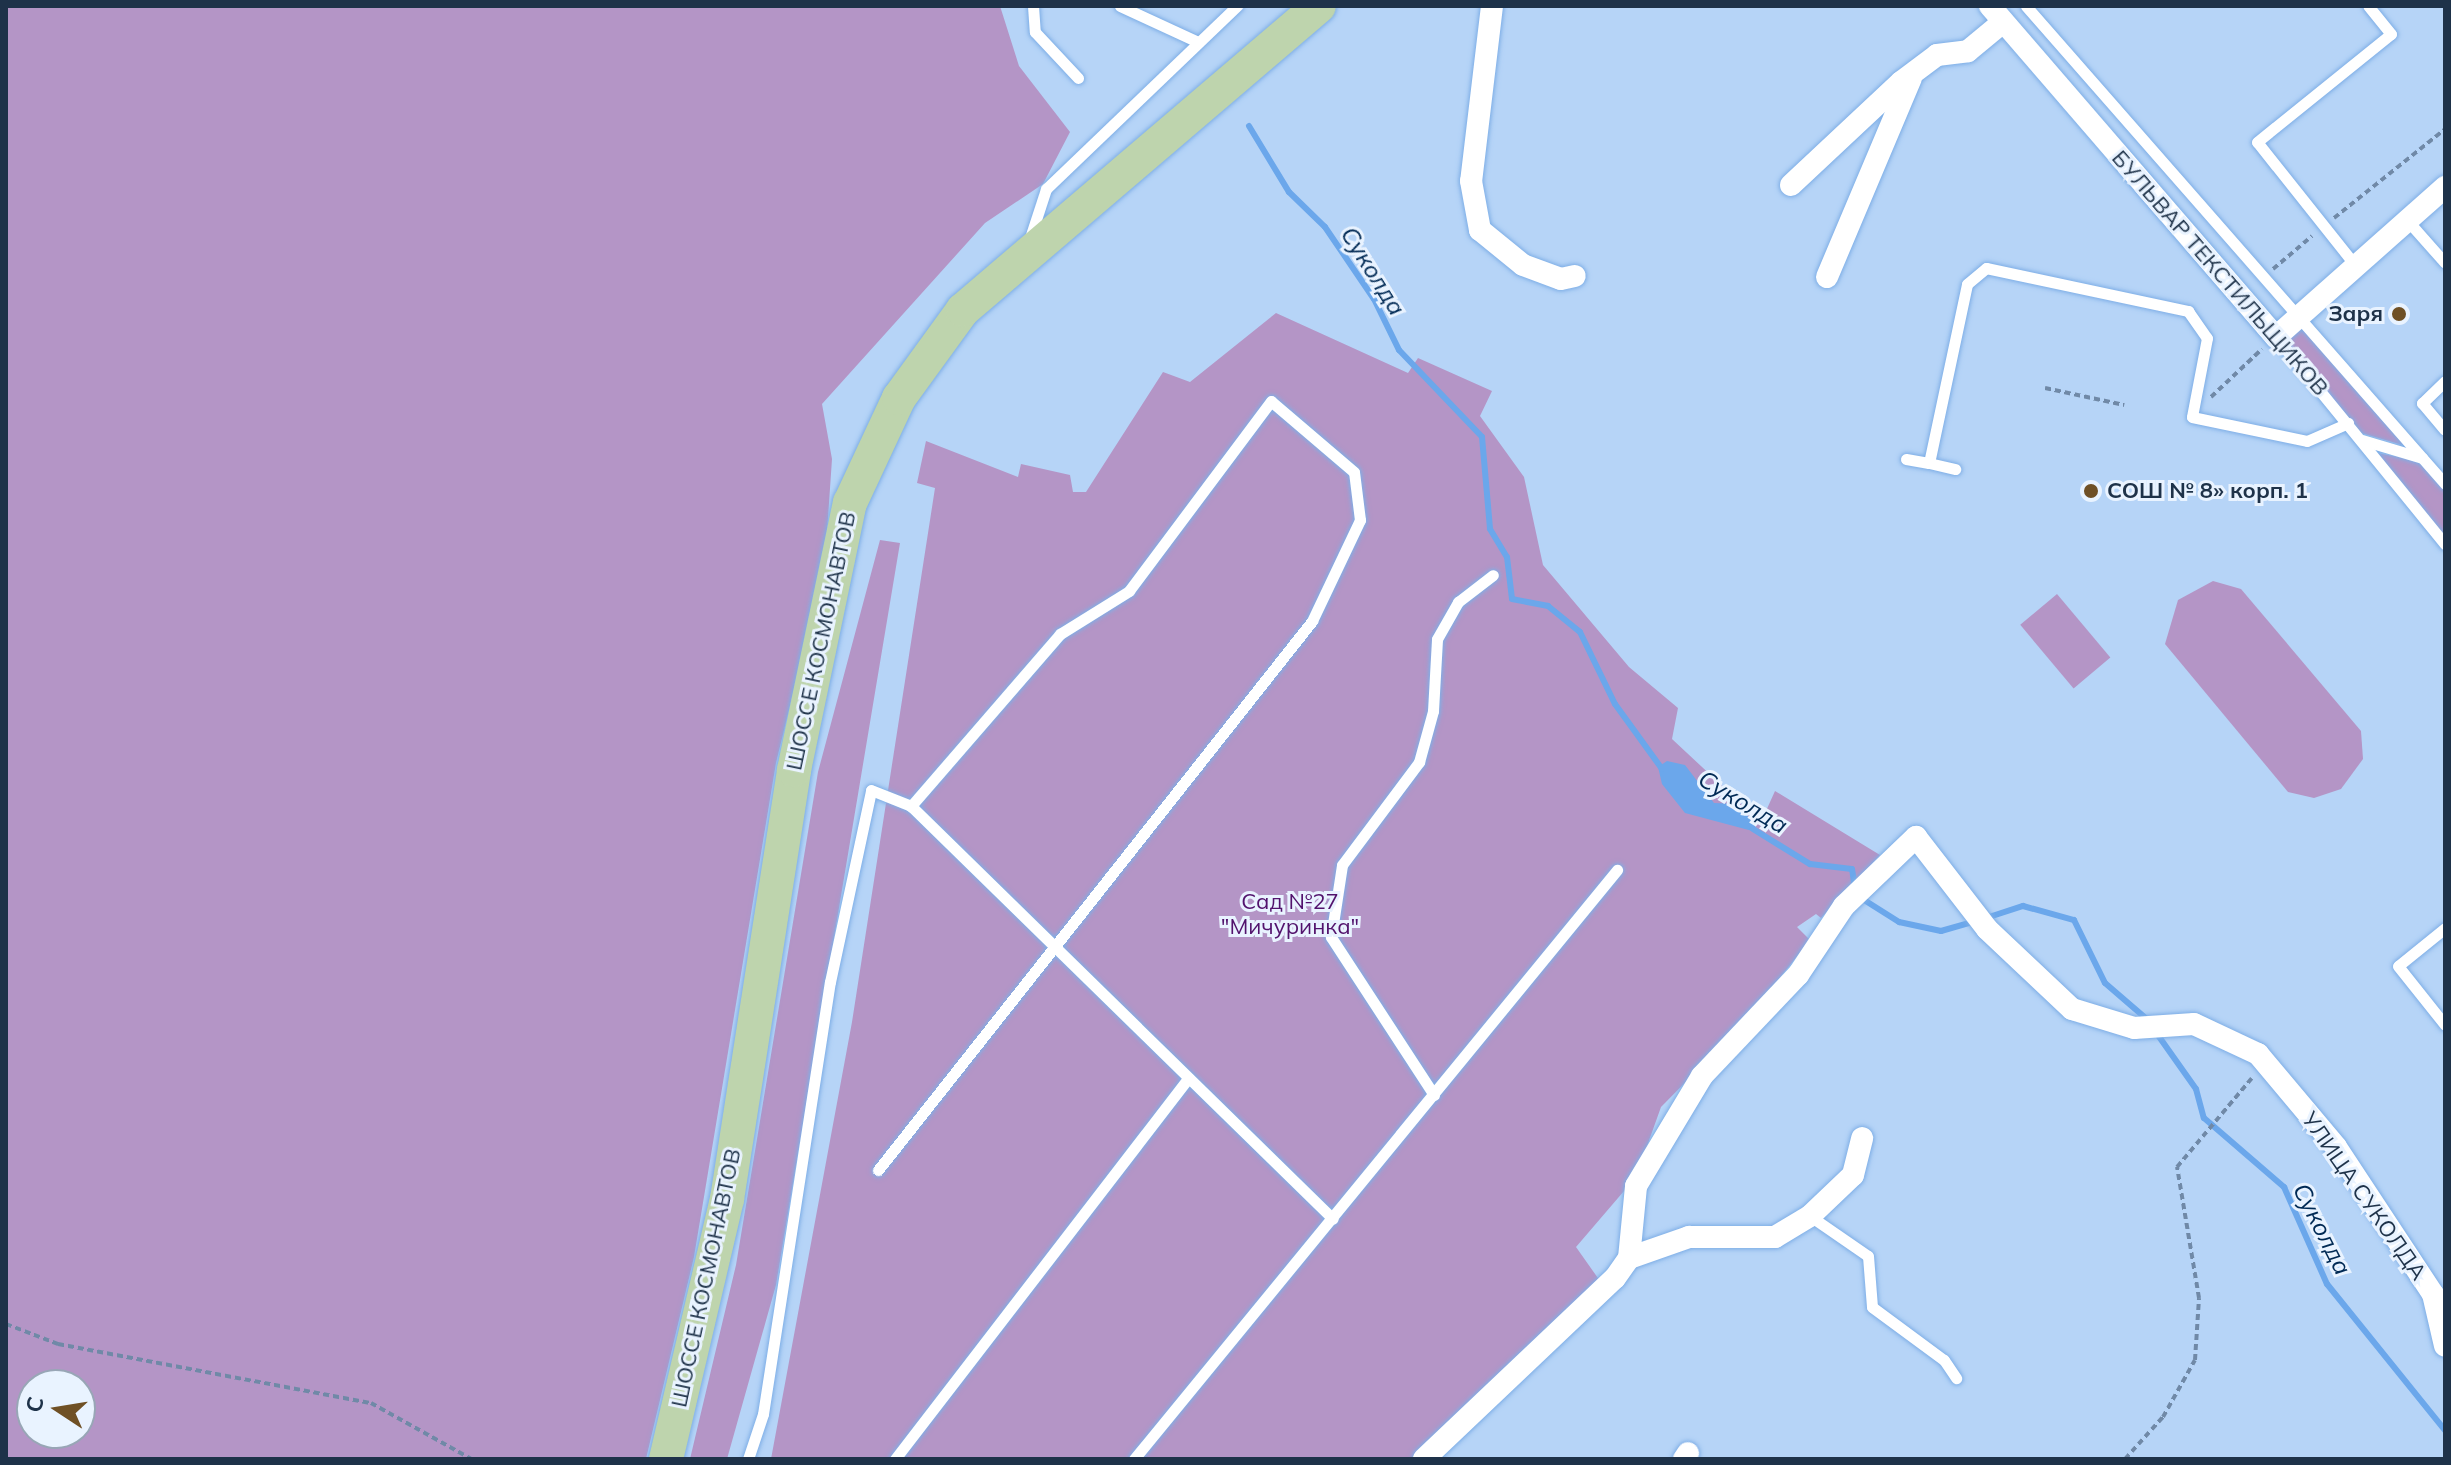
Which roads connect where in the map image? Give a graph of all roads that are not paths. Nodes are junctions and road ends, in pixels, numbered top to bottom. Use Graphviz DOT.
graph roads {
  1 [pos="1033,6"];
  2 [pos="1120,6"];
  3 [pos="1237,6"];
  4 [pos="1319,6"];
  5 [pos="1492,6"];
  6 [pos="2026,6"];
  7 [pos="2368,6"];
  8 [pos="1996,14"];
  9 [pos="1198,42"];
  10 [pos="1913,73"];
  11 [pos="1078,78"];
  12 [pos="1791,185"];
  13 [pos="2445,187"];
  14 [pos="2407,220"];
  15 [pos="1023,261"];
  16 [pos="2445,263"];
  17 [pos="2355,265"];
  18 [pos="1575,276"];
  19 [pos="1827,277"];
  20 [pos="2300,315"];
  21 [pos="2276,337"];
  22 [pos="2445,381"];
  23 [pos="2348,423"];
  24 [pos="2445,430"];
  25 [pos="2362,440"];
  26 [pos="1906,459"];
  27 [pos="2424,459"];
  28 [pos="1929,463"];
  29 [pos="1955,469"];
  30 [pos="2445,484"];
  31 [pos="2445,544"];
  32 [pos="1493,575"];
  33 [pos="911,806"];
  34 [pos="1617,870"];
  35 [pos="2445,928"];
  36 [pos="1050,945"];
  37 [pos="2445,1025"];
  38 [pos="1188,1078"];
  39 [pos="1434,1095"];
  40 [pos="1862,1138"];
  41 [pos="878,1170"];
  42 [pos="1810,1216"];
  43 [pos="1333,1219"];
  44 [pos="1629,1258"];
  45 [pos="2445,1346"];
  46 [pos="1956,1378"];
  47 [pos="666,1459"];
  48 [pos="748,1459"];
  49 [pos="895,1459"];
  50 [pos="1134,1459"];
  51 [pos="1424,1459"];
  1 -- 11 [label="lane"];
  2 -- 9 [label="lane"];
  3 -- 9 [label="lane"];
  4 -- 15 [label="main road, ШОССЕ КОСМОНАВТОВ"];
  5 -- 18 [label="street"];
  6 -- 20 [label="lane"];
  7 -- 17 [label="lane"];
  8 -- 10 [label="street"];
  8 -- 21 [label="street, БУЛЬВАР ТЕКСТИЛЬЩИКОВ"];
  9 -- 15 [label="lane"];
  10 -- 12 [label="street"];
  10 -- 19 [label="street"];
  13 -- 14 [label="street"];
  14 -- 16 [label="lane"];
  14 -- 17 [label="street"];
  15 -- 47 [label="main road, ШОССЕ КОСМОНАВТОВ"];
  17 -- 20 [label="street"];
  20 -- 21 [label="street"];
  20 -- 27 [label="lane"];
  21 -- 23 [label="lane, БУЛЬВАР ТЕКСТИЛЬЩИКОВ"];
  22 -- 24 [label="lane"];
  23 -- 25 [label="lane, БУЛЬВАР ТЕКСТИЛЬЩИКОВ"];
  23 -- 28 [label="lane"];
  25 -- 27 [label="lane"];
  25 -- 31 [label="lane, БУЛЬВАР ТЕКСТИЛЬЩИКОВ"];
  26 -- 28 [label="lane"];
  27 -- 30 [label="lane"];
  28 -- 29 [label="lane"];
  32 -- 39 [label="lane"];
  33 -- 36 [label="lane"];
  33 -- 36 [label="lane"];
  33 -- 48 [label="lane"];
  34 -- 39 [label="lane"];
  35 -- 37 [label="lane"];
  36 -- 38 [label="lane"];
  36 -- 41 [label="lane"];
  38 -- 43 [label="lane"];
  38 -- 49 [label="lane"];
  39 -- 43 [label="lane"];
  40 -- 42 [label="street"];
  42 -- 44 [label="street"];
  42 -- 46 [label="lane"];
  43 -- 50 [label="lane"];
  44 -- 45 [label="street, УЛИЦА СУКОЛДА"];
  44 -- 51 [label="street"];
}
